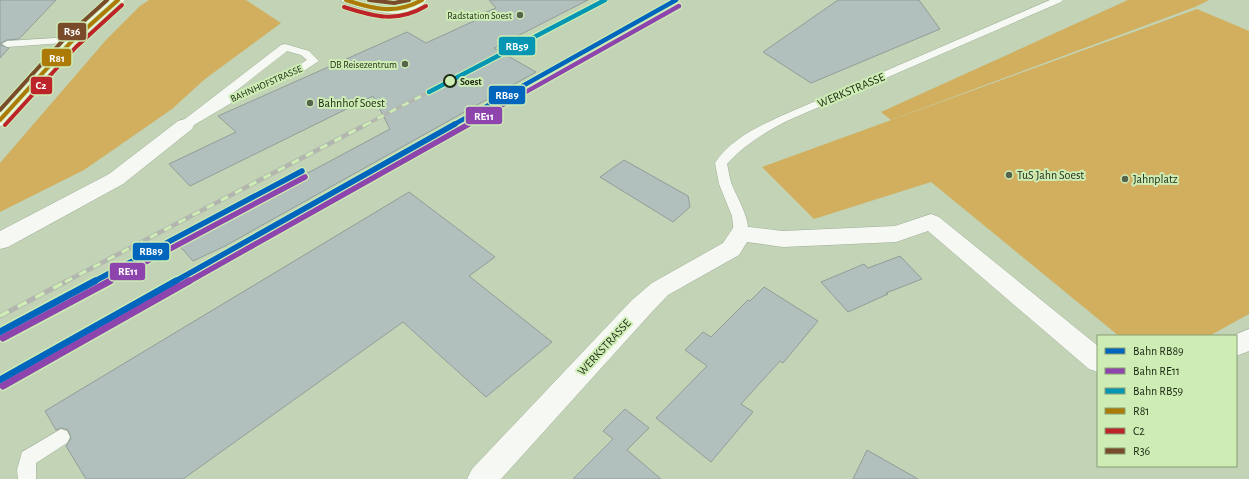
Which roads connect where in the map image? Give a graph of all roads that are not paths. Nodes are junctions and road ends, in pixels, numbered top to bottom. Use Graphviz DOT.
graph roads {
  1 [pos="118,0"];
  2 [pos="346,0"];
  3 [pos="422,0"];
  4 [pos="1058,0"];
  5 [pos="72,40"];
  6 [pos="7,44"];
  7 [pos="0,120"];
  8 [pos="185,125"];
  9 [pos="741,234"];
  10 [pos="0,240"];
  11 [pos="1249,339"];
  12 [pos="1237,345"];
  13 [pos="1097,360"];
  14 [pos="61,437"];
  15 [pos="27,479"];
  16 [pos="482,479"];
  1 -- 5 [label="street"];
  2 -- 3 [label="lane"];
  4 -- 9 [label="lane, WERKSTRASSE"];
  5 -- 6 [label="lane"];
  5 -- 7 [label="street"];
  8 -- 8 [label="lane, BAHNHOFSTRASSE"];
  8 -- 10 [label="street, BAHNHOFSTRASSE"];
  9 -- 13 [label="street"];
  9 -- 16 [label="street, WERKSTRASSE"];
  11 -- 12 [label="street"];
  14 -- 15 [label="lane"];
}
